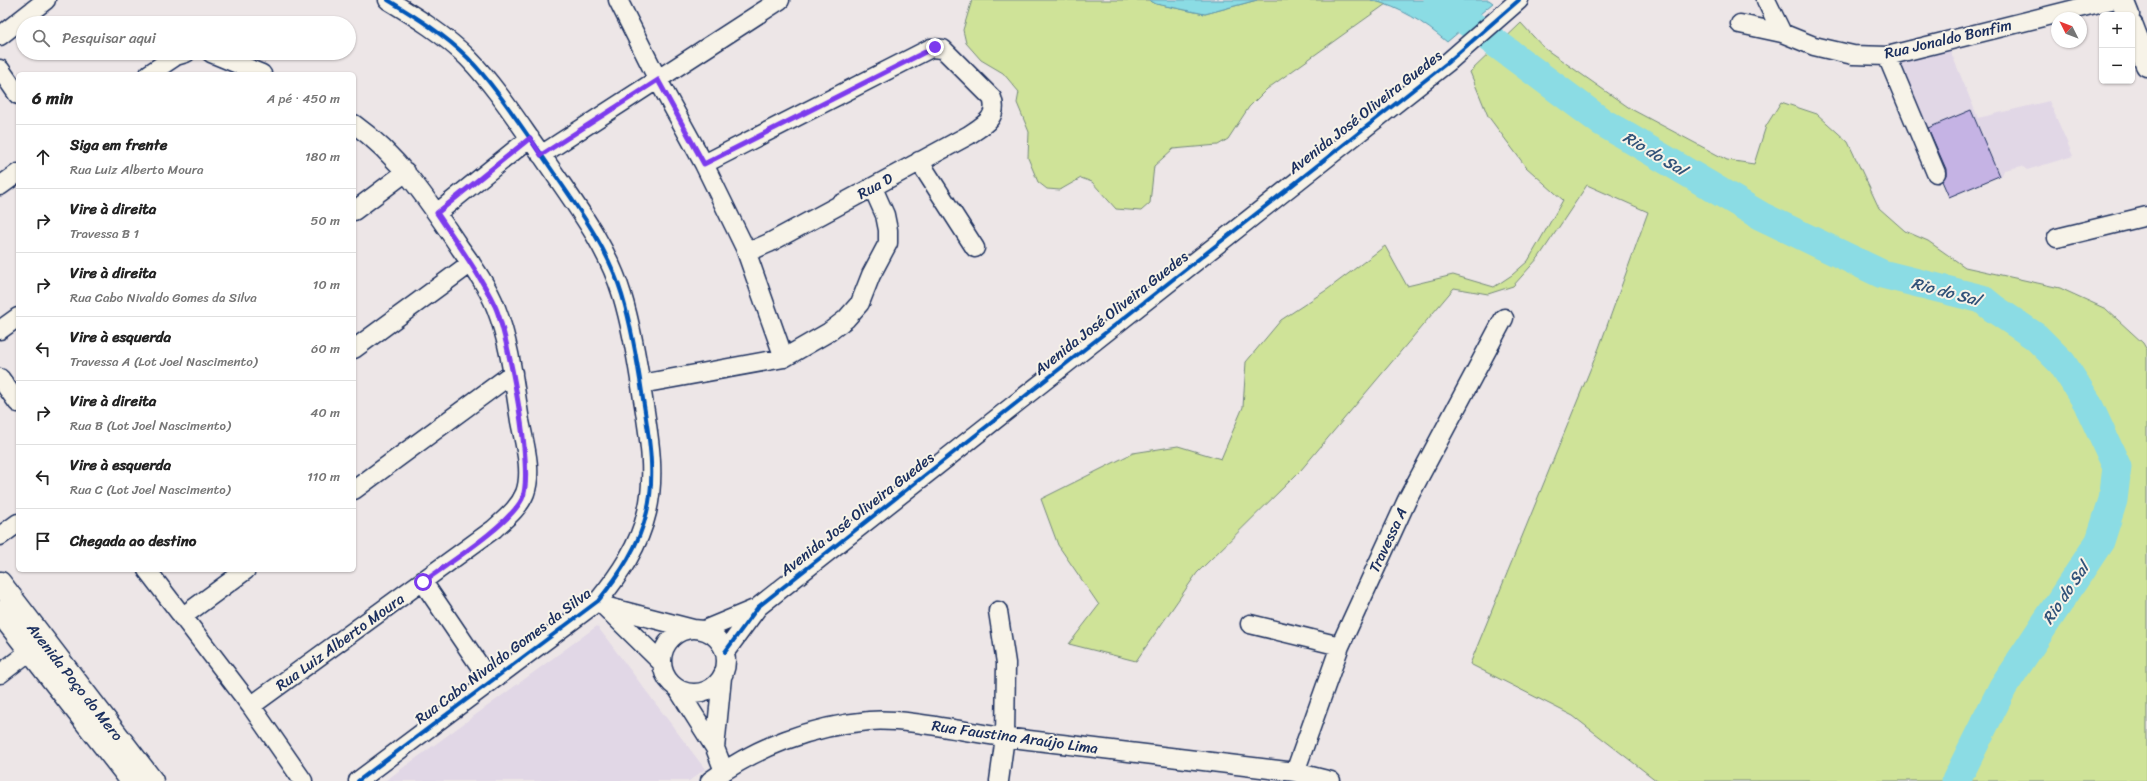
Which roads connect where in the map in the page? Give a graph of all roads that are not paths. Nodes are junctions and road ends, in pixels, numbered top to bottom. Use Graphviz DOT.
graph roads {
  1 [pos="46,0"];
  2 [pos="388,0"];
  3 [pos="618,0"];
  4 [pos="780,0"];
  5 [pos="1519,0"];
  6 [pos="1766,0"];
  7 [pos="2111,0"];
  8 [pos="2122,0"];
  9 [pos="2127,12"];
  10 [pos="26,16"];
  11 [pos="16,23"];
  12 [pos="1740,24"];
  13 [pos="1782,33"];
  14 [pos="2135,34"];
  15 [pos="0,36"];
  16 [pos="1887,56"];
  17 [pos="170,60"];
  18 [pos="228,60"];
  19 [pos="2147,65"];
  20 [pos="0,69"];
  21 [pos="152,72"];
  22 [pos="257,72"];
  23 [pos="658,80"];
  24 [pos="16,92"];
  25 [pos="356,126"];
  26 [pos="530,138"];
  27 [pos="541,155"];
  28 [pos="919,160"];
  29 [pos="704,164"];
  30 [pos="406,172"];
  31 [pos="1936,173"];
  32 [pos="16,174"];
  33 [pos="0,186"];
  34 [pos="873,188"];
  35 [pos="356,210"];
  36 [pos="437,213"];
  37 [pos="2147,216"];
  38 [pos="2057,238"];
  39 [pos="746,248"];
  40 [pos="975,248"];
  41 [pos="470,263"];
  42 [pos="16,318"];
  43 [pos="1504,318"];
  44 [pos="0,330"];
  45 [pos="356,348"];
  46 [pos="784,358"];
  47 [pos="513,374"];
  48 [pos="0,378"];
  49 [pos="641,384"];
  50 [pos="16,400"];
  51 [pos="356,489"];
  52 [pos="16,524"];
  53 [pos="0,536"];
  54 [pos="148,572"];
  55 [pos="243,572"];
  56 [pos="423,582"];
  57 [pos="0,583"];
  58 [pos="601,604"];
  59 [pos="758,607"];
  60 [pos="998,611"];
  61 [pos="0,612"];
  62 [pos="182,617"];
  63 [pos="1250,624"];
  64 [pos="698,630"];
  65 [pos="1340,646"];
  66 [pos="30,651"];
  67 [pos="725,652"];
  68 [pos="662,663"];
  69 [pos="0,674"];
  70 [pos="722,677"];
  71 [pos="490,681"];
  72 [pos="677,688"];
  73 [pos="251,706"];
  74 [pos="1005,737"];
  75 [pos="715,748"];
  76 [pos="1295,772"];
  77 [pos="717,776"];
  78 [pos="132,781"];
  79 [pos="152,781"];
  80 [pos="303,781"];
  81 [pos="358,781"];
  82 [pos="999,781"];
  83 [pos="1331,781"];
  1 -- 10 [label="street"];
  2 -- 26 [label="street, Rua Cabo Nivaldo Gomes da Silva"];
  3 -- 23 [label="street"];
  4 -- 23 [label="street"];
  5 -- 59 [label="street, Avenida José Oliveira Guedes"];
  6 -- 13 [label="street"];
  7 -- 16 [label="street, Rua Jonaldo Bonfim"];
  8 -- 9 [label="main road"];
  11 -- 15 [label="street"];
  12 -- 13 [label="street, Rua Jonaldo Bonfim"];
  13 -- 16 [label="street, Rua Jonaldo Bonfim"];
  14 -- 19 [label="main road"];
  16 -- 31 [label="street"];
  17 -- 21 [label="street"];
  18 -- 22 [label="street"];
  20 -- 24 [label="street"];
  23 -- 27 [label="street"];
  23 -- 29 [label="street"];
  25 -- 30 [label="street, Rua Luiz Alberto Moura"];
  26 -- 27 [label="street, Rua Cabo Nivaldo Gomes da Silva"];
  26 -- 36 [label="street"];
  27 -- 49 [label="street, Rua Cabo Nivaldo Gomes da Silva"];
  28 -- 29 [label="street, Rua D"];
  28 -- 34 [label="street, Rua D"];
  28 -- 40 [label="street"];
  29 -- 39 [label="street"];
  30 -- 35 [label="street"];
  30 -- 36 [label="street, Rua Luiz Alberto Moura"];
  32 -- 33 [label="street"];
  34 -- 39 [label="street, Rua D"];
  34 -- 46 [label="street"];
  36 -- 41 [label="street, Rua Luiz Alberto Moura"];
  37 -- 38 [label="street"];
  39 -- 46 [label="street"];
  41 -- 45 [label="street"];
  41 -- 47 [label="street, Rua Luiz Alberto Moura"];
  42 -- 44 [label="street"];
  43 -- 65 [label="street, Travessa A"];
  46 -- 49 [label="street"];
  47 -- 51 [label="street"];
  47 -- 56 [label="street, Rua Luiz Alberto Moura"];
  48 -- 50 [label="street"];
  49 -- 58 [label="street, Rua Cabo Nivaldo Gomes da Silva"];
  52 -- 53 [label="street"];
  54 -- 62 [label="street"];
  55 -- 62 [label="street"];
  56 -- 71 [label="street"];
  56 -- 73 [label="street, Rua Luiz Alberto Moura"];
  57 -- 79 [label="main road, Avenida Poço do Mero"];
  58 -- 64 [label="street"];
  58 -- 68 [label="street"];
  58 -- 71 [label="street, Rua Cabo Nivaldo Gomes da Silva"];
  59 -- 64 [label="street, Avenida José Oliveira Guedes"];
  59 -- 67 [label="street, Avenida José Oliveira Guedes"];
  60 -- 74 [label="street"];
  61 -- 66 [label="main road, Avenida Poço do Mero"];
  62 -- 73 [label="street"];
  63 -- 65 [label="street"];
  64 -- 67 [label="street"];
  64 -- 68 [label="street"];
  65 -- 76 [label="street, Travessa A"];
  66 -- 69 [label="street"];
  66 -- 78 [label="main road, Avenida Poço do Mero"];
  67 -- 70 [label="street"];
  68 -- 72 [label="street"];
  70 -- 72 [label="street"];
  70 -- 75 [label="street"];
  71 -- 81 [label="street, Rua Cabo Nivaldo Gomes da Silva"];
  72 -- 75 [label="street"];
  73 -- 80 [label="street"];
  74 -- 76 [label="street, Rua Faustina Araújo Lima"];
  74 -- 77 [label="street, Rua Faustina Araújo Lima"];
  74 -- 82 [label="street"];
  75 -- 77 [label="street"];
  76 -- 83 [label="street, Rua Faustina Araújo Lima"];
}
